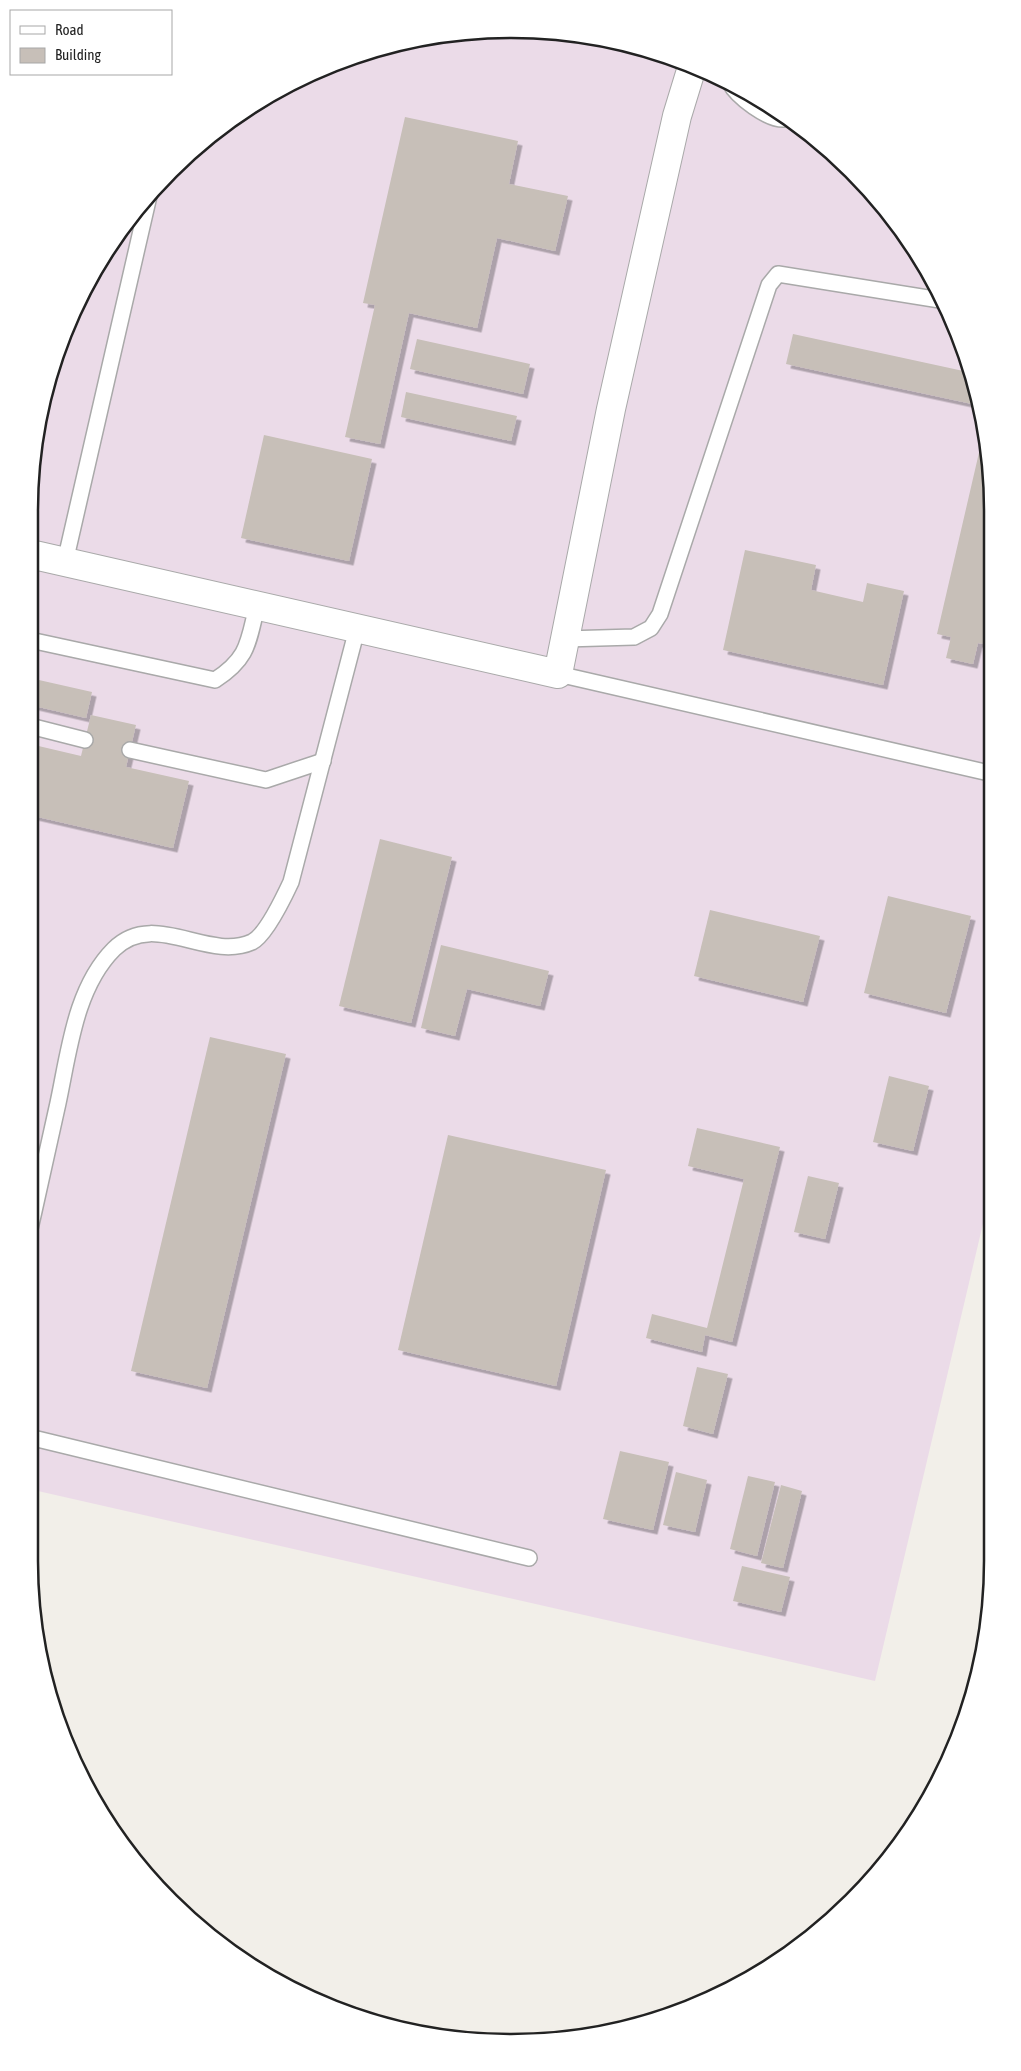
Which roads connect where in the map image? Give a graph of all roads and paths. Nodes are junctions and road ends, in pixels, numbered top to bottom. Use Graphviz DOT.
graph roads {
  1 [pos="690,73"];
  2 [pos="747,101"];
  3 [pos="776,119"];
  4 [pos="146,210"];
  5 [pos="934,299"];
  6 [pos="38,556"];
  7 [pos="65,562"];
  8 [pos="257,606"];
  9 [pos="357,629"];
  10 [pos="565,639"];
  11 [pos="38,642"];
  12 [pos="558,674"];
  13 [pos="38,728"];
  14 [pos="85,740"];
  15 [pos="130,750"];
  16 [pos="323,761"];
  17 [pos="984,772"];
  18 [pos="38,1192"];
  19 [pos="38,1439"];
  20 [pos="529,1558"];
  1 -- 10 [label="street"];
  2 -- 3 [label="lane"];
  4 -- 7 [label="lane"];
  5 -- 10 [label="lane"];
  6 -- 7 [label="street"];
  7 -- 8 [label="street"];
  8 -- 9 [label="street"];
  8 -- 11 [label="lane"];
  9 -- 12 [label="street"];
  9 -- 16 [label="lane"];
  10 -- 12 [label="street"];
  12 -- 17 [label="lane"];
  13 -- 14 [label="lane"];
  15 -- 16 [label="lane"];
  16 -- 18 [label="lane"];
  19 -- 20 [label="lane"];
}
